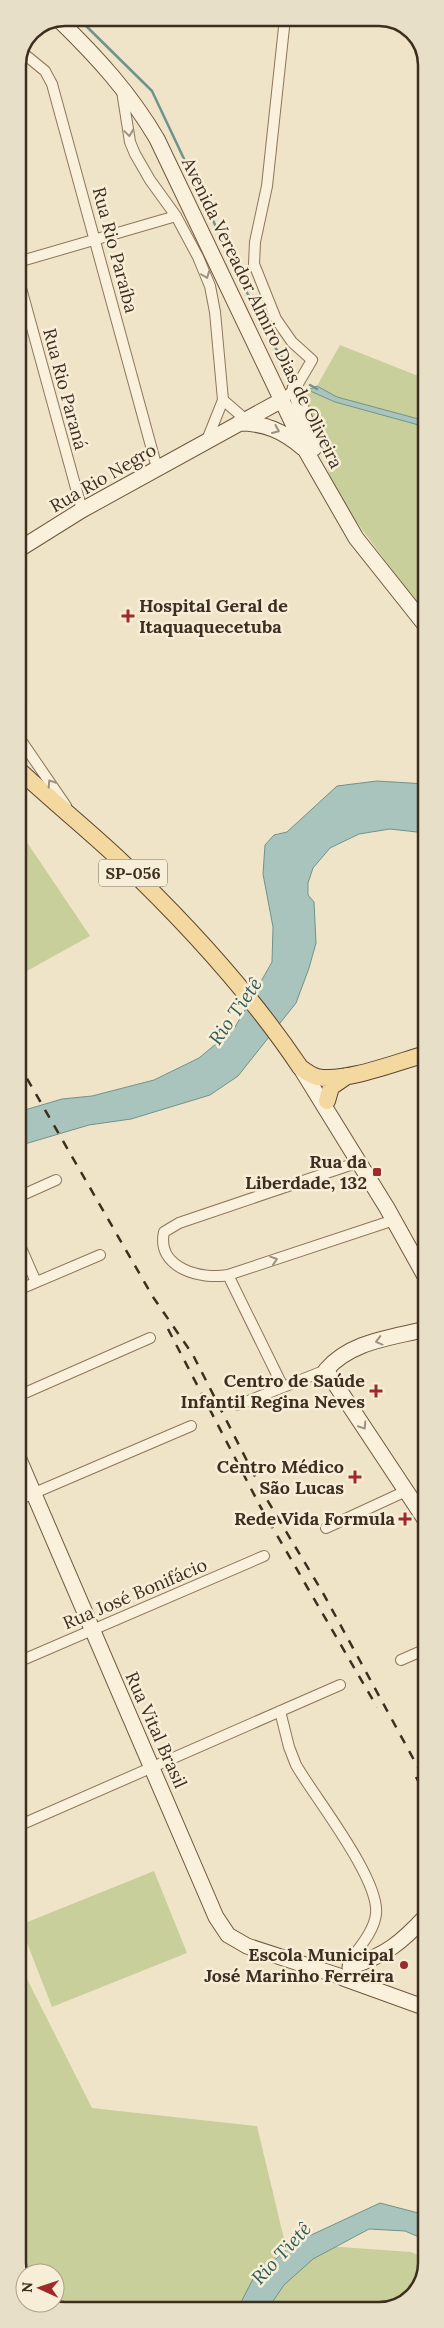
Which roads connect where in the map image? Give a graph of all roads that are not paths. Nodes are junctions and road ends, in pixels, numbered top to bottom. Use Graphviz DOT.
graph roads {
  1 [pos="65,26"];
  2 [pos="285,26"];
  3 [pos="28,56"];
  4 [pos="121,85"];
  5 [pos="176,216"];
  6 [pos="95,240"];
  7 [pos="26,260"];
  8 [pos="26,307"];
  9 [pos="295,389"];
  10 [pos="223,400"];
  11 [pos="282,400"];
  12 [pos="242,421"];
  13 [pos="207,440"];
  14 [pos="306,451"];
  15 [pos="157,468"];
  16 [pos="329,494"];
  17 [pos="82,510"];
  18 [pos="26,545"];
  19 [pos="417,615"];
  20 [pos="26,748"];
  21 [pos="26,777"];
  22 [pos="78,824"];
  23 [pos="288,1050"];
  24 [pos="417,1057"];
  25 [pos="300,1067"];
  26 [pos="347,1076"];
  27 [pos="316,1077"];
  28 [pos="327,1102"];
  29 [pos="344,1138"];
  30 [pos="359,1162"];
  31 [pos="56,1180"];
  32 [pos="27,1193"];
  33 [pos="394,1220"];
  34 [pos="100,1254"];
  35 [pos="27,1260"];
  36 [pos="418,1263"];
  37 [pos="228,1275"];
  38 [pos="36,1282"];
  39 [pos="27,1286"];
  40 [pos="418,1331"];
  41 [pos="150,1338"];
  42 [pos="326,1370"];
  43 [pos="283,1387"];
  44 [pos="27,1392"];
  45 [pos="238,1405"];
  46 [pos="191,1426"];
  47 [pos="27,1478"];
  48 [pos="406,1491"];
  49 [pos="33,1493"];
  50 [pos="27,1496"];
  51 [pos="418,1508"];
  52 [pos="326,1528"];
  53 [pos="264,1556"];
  54 [pos="91,1631"];
  55 [pos="418,1653"];
  56 [pos="27,1658"];
  57 [pos="401,1660"];
  58 [pos="340,1685"];
  59 [pos="280,1711"];
  60 [pos="152,1767"];
  61 [pos="27,1822"];
  62 [pos="418,1924"];
  63 [pos="344,1970"];
  64 [pos="418,2005"];
  1 -- 4 [label="street, Avenida Vereador Almiro Dias de Oliveira"];
  2 -- 9 [label="street"];
  3 -- 6 [label="street, Rua Rio Paraíba"];
  4 -- 5 [label="street, one-way"];
  4 -- 11 [label="street, Avenida Vereador Almiro Dias de Oliveira"];
  5 -- 6 [label="street"];
  5 -- 10 [label="street, one-way"];
  6 -- 7 [label="street"];
  6 -- 15 [label="street, Rua Rio Paraíba"];
  8 -- 17 [label="street, Rua Rio Paraná"];
  9 -- 11 [label="street"];
  9 -- 16 [label="street"];
  10 -- 12 [label="street"];
  10 -- 13 [label="street"];
  11 -- 12 [label="street, Rua Rio Negro"];
  11 -- 14 [label="street, Avenida Vereador Almiro Dias de Oliveira"];
  12 -- 13 [label="street, Rua Rio Negro"];
  12 -- 14 [label="street, one-way"];
  13 -- 15 [label="street, Rua Rio Negro"];
  14 -- 16 [label="street, Avenida Vereador Almiro Dias de Oliveira"];
  15 -- 17 [label="street, Rua Rio Negro"];
  16 -- 19 [label="street, Avenida Vereador Almiro Dias de Oliveira"];
  17 -- 18 [label="street, Rua Rio Negro"];
  22 -- 20 [label="street, one-way"];
  21 -- 22 [label="main road, SP-056"];
  22 -- 23 [label="main road, SP-056"];
  23 -- 25 [label="main road, SP-056"];
  23 -- 27 [label="main road, SP-056"];
  24 -- 26 [label="main road"];
  25 -- 27 [label="main road, SP-056"];
  25 -- 29 [label="street"];
  26 -- 27 [label="main road"];
  26 -- 28 [label="main road"];
  27 -- 28 [label="street"];
  28 -- 29 [label="street"];
  29 -- 30 [label="street"];
  30 -- 33 [label="street"];
  30 -- 37 [label="street"];
  31 -- 32 [label="street"];
  33 -- 36 [label="street"];
  37 -- 33 [label="street, one-way"];
  34 -- 38 [label="street"];
  35 -- 38 [label="street"];
  37 -- 43 [label="street"];
  38 -- 39 [label="street"];
  40 -- 42 [label="street, one-way"];
  41 -- 44 [label="street"];
  42 -- 43 [label="street"];
  42 -- 48 [label="street, one-way"];
  43 -- 45 [label="street"];
  46 -- 49 [label="street"];
  47 -- 49 [label="street, Rua Vital Brasil"];
  48 -- 51 [label="street"];
  48 -- 52 [label="street"];
  49 -- 50 [label="street"];
  49 -- 54 [label="street, Rua Vital Brasil"];
  53 -- 54 [label="street, Rua José Bonifácio"];
  54 -- 56 [label="street, Rua José Bonifácio"];
  54 -- 60 [label="street, Rua Vital Brasil"];
  55 -- 57 [label="street"];
  58 -- 59 [label="street"];
  59 -- 60 [label="street"];
  59 -- 63 [label="street"];
  60 -- 61 [label="street"];
  60 -- 63 [label="street, Rua Vital Brasil"];
  62 -- 63 [label="street"];
  63 -- 64 [label="street, Rua Vital Brasil"];
}
